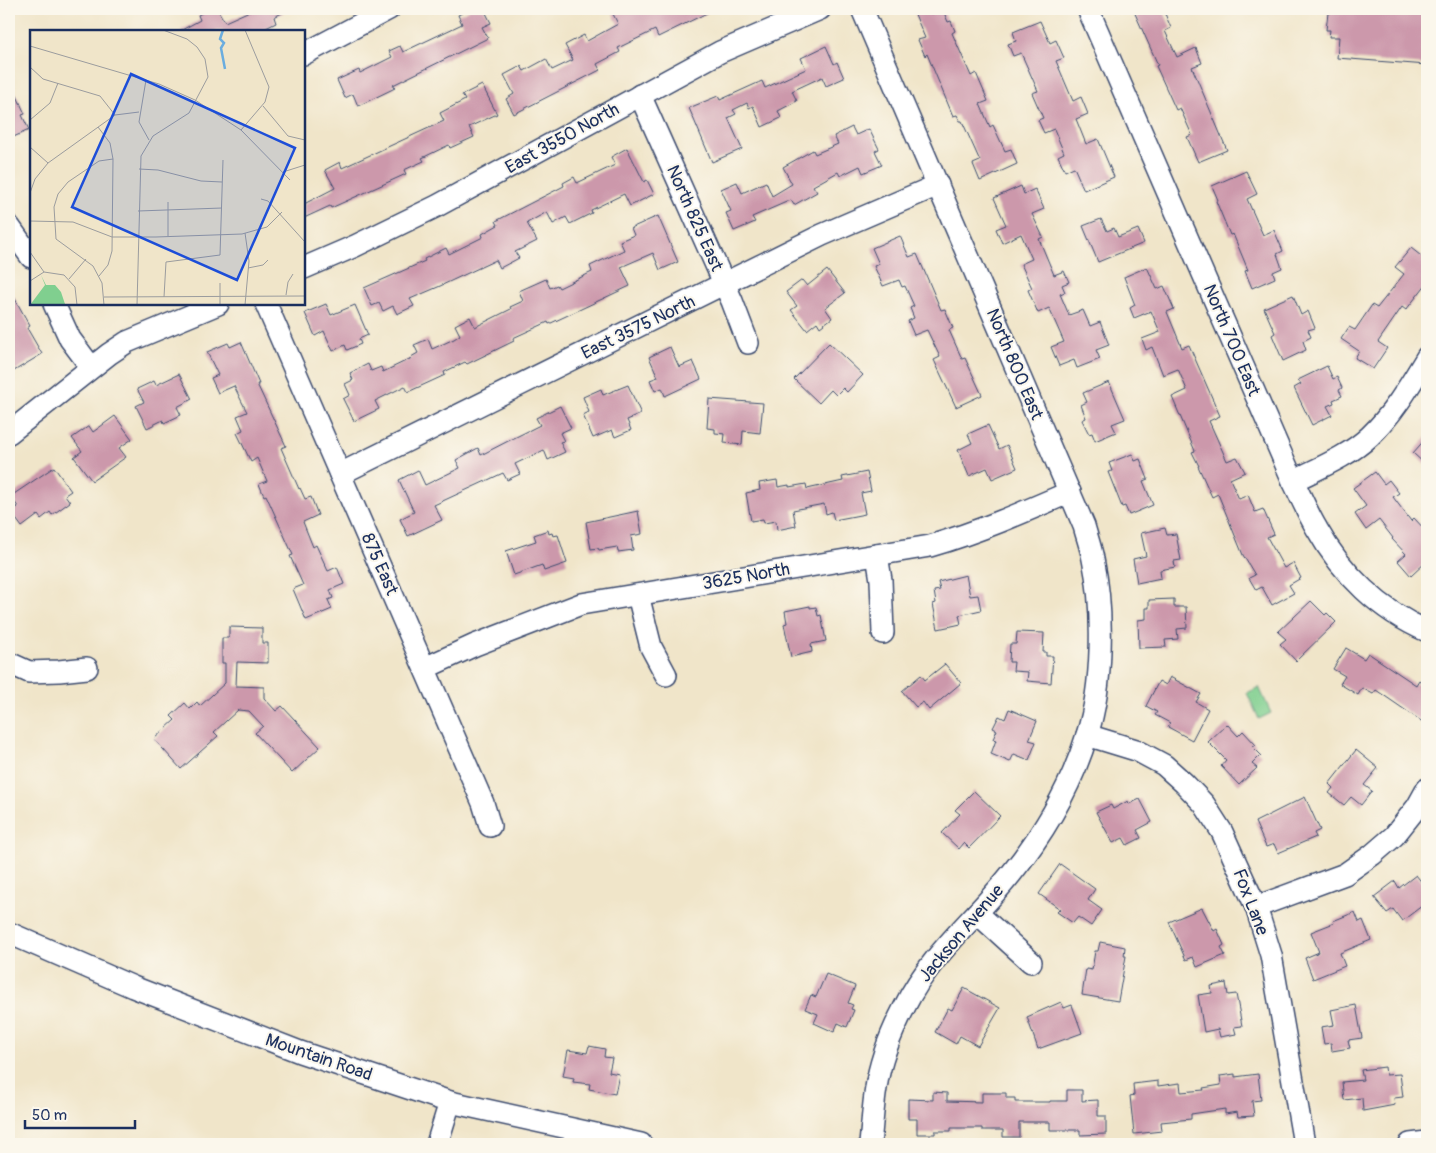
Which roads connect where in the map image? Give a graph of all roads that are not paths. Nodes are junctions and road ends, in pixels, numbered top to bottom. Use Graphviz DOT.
graph roads {
  1 [pos="389,9"];
  2 [pos="820,9"];
  3 [pos="862,9"];
  4 [pos="1088,9"];
  5 [pos="305,53"];
  6 [pos="640,95"];
  7 [pos="938,184"];
  8 [pos="9,226"];
  9 [pos="30,257"];
  10 [pos="305,268"];
  11 [pos="724,284"];
  12 [pos="54,305"];
  13 [pos="216,305"];
  14 [pos="266,305"];
  15 [pos="748,343"];
  16 [pos="1427,358"];
  17 [pos="91,367"];
  18 [pos="9,433"];
  19 [pos="340,474"];
  20 [pos="1293,481"];
  21 [pos="1070,492"];
  22 [pos="877,555"];
  23 [pos="638,595"];
  24 [pos="1427,631"];
  25 [pos="883,634"];
  26 [pos="9,663"];
  27 [pos="87,668"];
  28 [pos="425,668"];
  29 [pos="666,675"];
  30 [pos="1088,735"];
  31 [pos="1427,789"];
  32 [pos="1422,811"];
  33 [pos="490,826"];
  34 [pos="1256,908"];
  35 [pos="977,913"];
  36 [pos="10,936"];
  37 [pos="1031,962"];
  38 [pos="450,1102"];
  39 [pos="1427,1142"];
  40 [pos="437,1144"];
  41 [pos="641,1144"];
  42 [pos="870,1144"];
  43 [pos="1304,1144"];
  44 [pos="1410,1144"];
  1 -- 5 [label="street"];
  2 -- 6 [label="street, East 3550 North"];
  3 -- 7 [label="street, North 800 East"];
  4 -- 20 [label="street, North 700 East"];
  6 -- 10 [label="street, East 3550 North"];
  6 -- 11 [label="street, North 825 East"];
  7 -- 11 [label="street, East 3575 North"];
  7 -- 21 [label="street, North 800 East"];
  8 -- 9 [label="street"];
  11 -- 15 [label="street, North 825 East"];
  11 -- 19 [label="street, East 3575 North"];
  12 -- 17 [label="street"];
  13 -- 17 [label="street"];
  14 -- 19 [label="street, 875 East"];
  16 -- 20 [label="street"];
  17 -- 18 [label="street"];
  19 -- 28 [label="street, 875 East"];
  20 -- 24 [label="street, North 700 East"];
  21 -- 22 [label="street, 3625 North"];
  21 -- 30 [label="street, North 800 East"];
  22 -- 23 [label="street, 3625 North"];
  22 -- 25 [label="street"];
  23 -- 28 [label="street, 3625 North"];
  23 -- 29 [label="street"];
  26 -- 27 [label="street"];
  28 -- 33 [label="street, 875 East"];
  30 -- 34 [label="street, Fox Lane"];
  30 -- 35 [label="street, Jackson Avenue"];
  31 -- 32 [label="street"];
  32 -- 34 [label="street"];
  34 -- 43 [label="street, Fox Lane"];
  35 -- 37 [label="street"];
  35 -- 42 [label="street, Jackson Avenue"];
  36 -- 38 [label="street, Mountain Road"];
  38 -- 40 [label="street"];
  38 -- 41 [label="street, Mountain Road"];
  39 -- 44 [label="street"];
}
